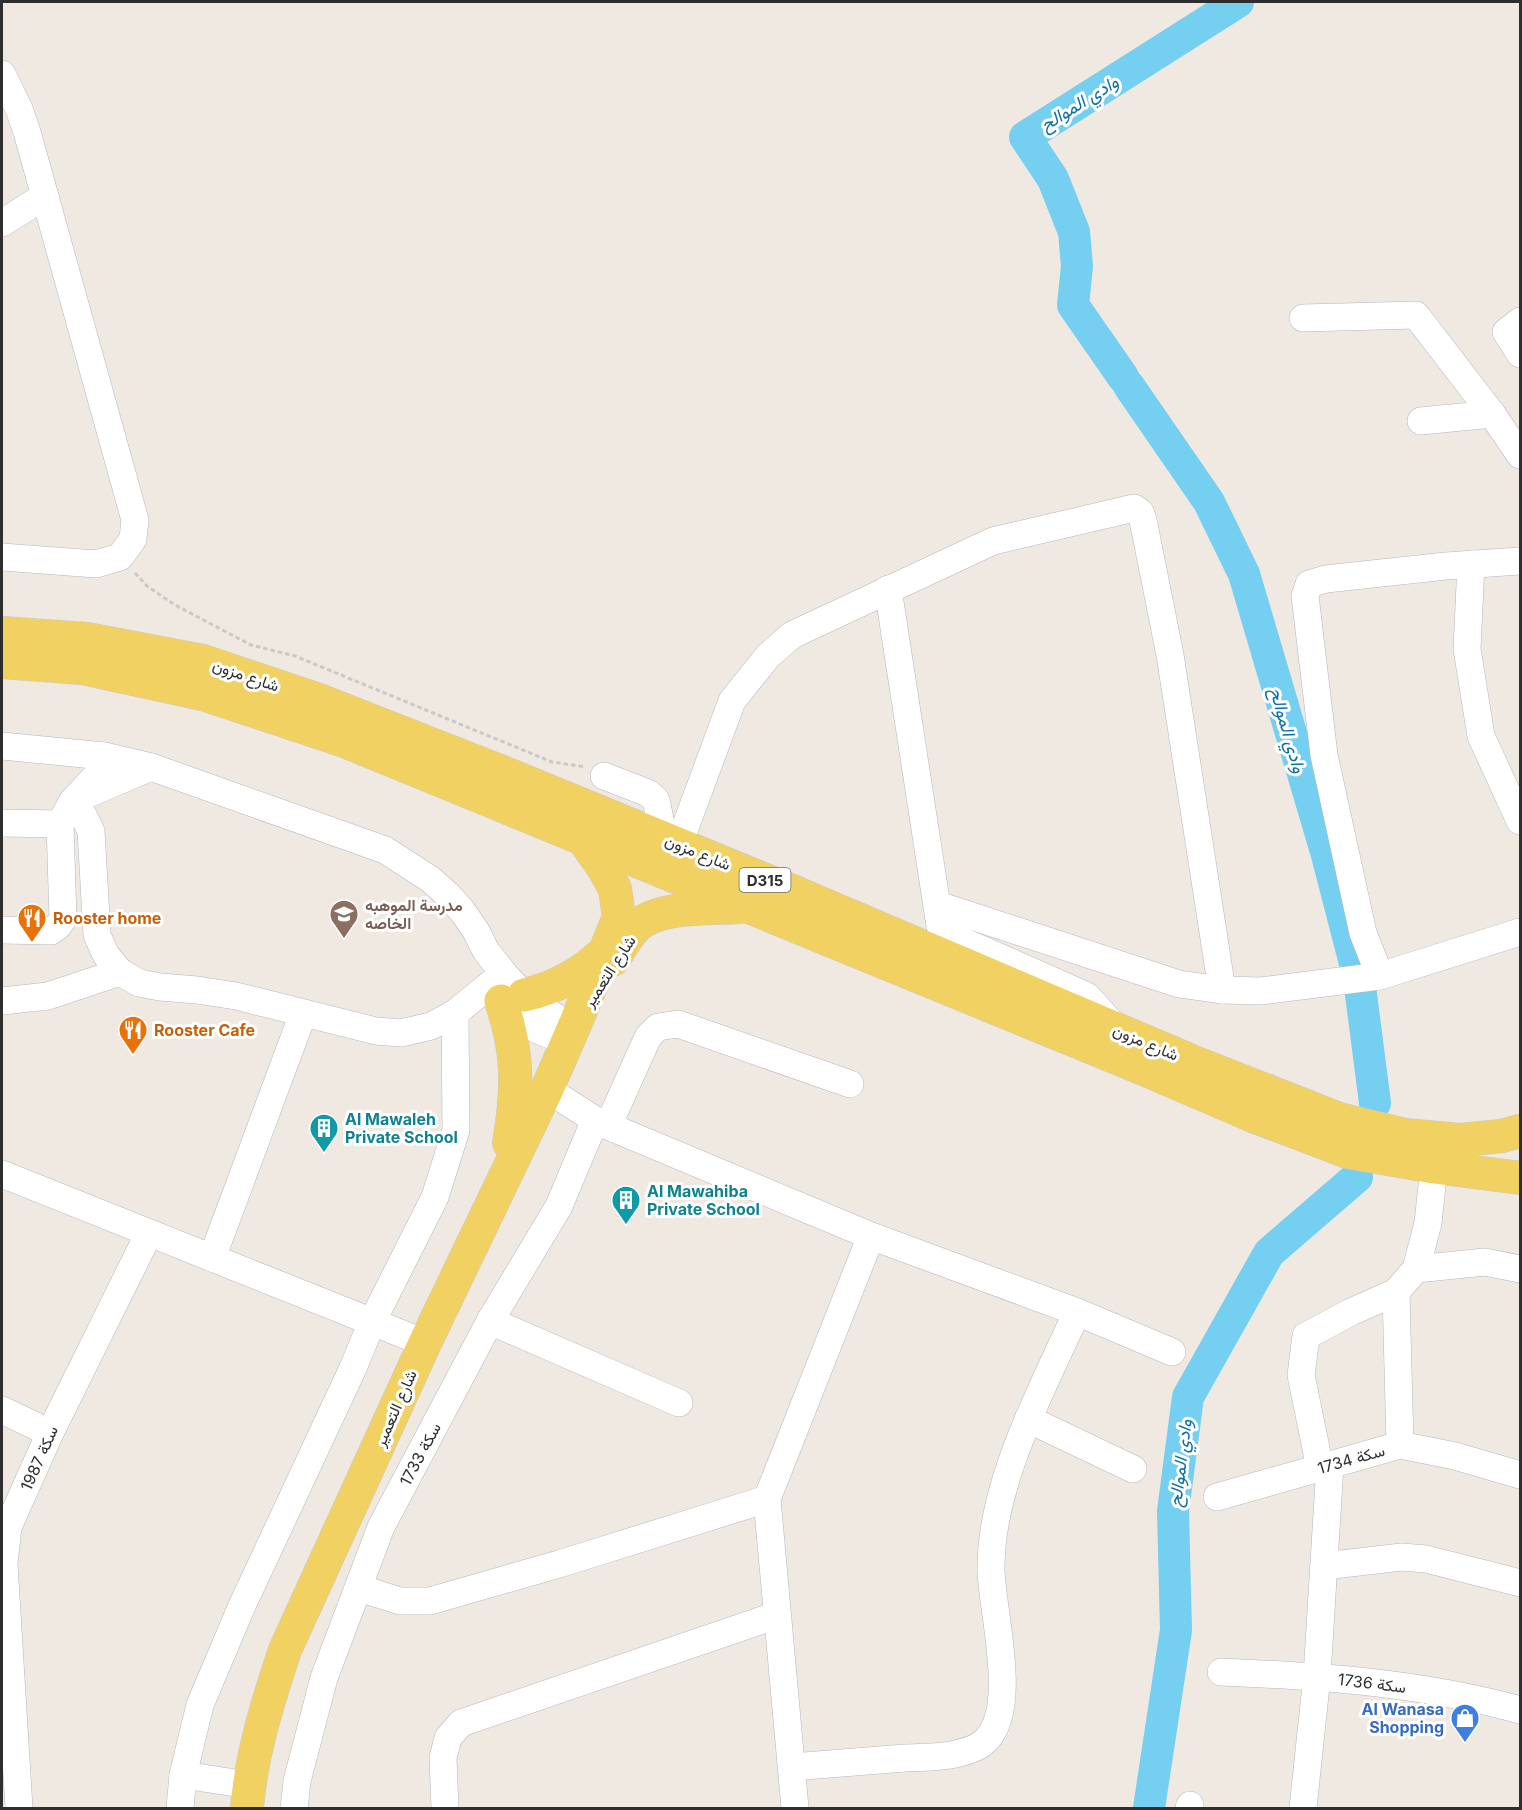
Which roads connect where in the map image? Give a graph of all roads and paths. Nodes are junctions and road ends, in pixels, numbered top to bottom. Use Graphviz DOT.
graph roads {
  1 [pos="2,74"];
  2 [pos="45,196"];
  3 [pos="2,223"];
  4 [pos="1303,318"];
  5 [pos="1521,321"];
  6 [pos="1521,354"];
  7 [pos="1492,414"];
  8 [pos="1421,421"];
  9 [pos="1521,455"];
  10 [pos="2,557"];
  11 [pos="120,557"];
  12 [pos="1521,561"];
  13 [pos="1471,564"];
  14 [pos="888,589"];
  15 [pos="2,633"];
  16 [pos="2,662"];
  17 [pos="2,746"];
  18 [pos="104,756"];
  19 [pos="151,767"];
  20 [pos="604,776"];
  21 [pos="66,813"];
  22 [pos="1521,821"];
  23 [pos="2,823"];
  24 [pos="583,839"];
  25 [pos="672,841"];
  26 [pos="938,905"];
  27 [pos="747,907"];
  28 [pos="2,930"];
  29 [pos="1521,932"];
  30 [pos="604,951"];
  31 [pos="120,972"];
  32 [pos="1380,976"];
  33 [pos="1222,990"];
  34 [pos="506,993"];
  35 [pos="2,1001"];
  36 [pos="455,1013"];
  37 [pos="303,1014"];
  38 [pos="573,1030"];
  39 [pos="1118,1030"];
  40 [pos="850,1084"];
  41 [pos="547,1089"];
  42 [pos="602,1123"];
  43 [pos="1521,1131"];
  44 [pos="1434,1167"];
  45 [pos="2,1174"];
  46 [pos="503,1178"];
  47 [pos="1521,1178"];
  48 [pos="149,1233"];
  49 [pos="871,1236"];
  50 [pos="212,1258"];
  51 [pos="1416,1269"];
  52 [pos="1521,1269"];
  53 [pos="1396,1292"];
  54 [pos="1077,1312"];
  55 [pos="489,1321"];
  56 [pos="372,1322"];
  57 [pos="425,1343"];
  58 [pos="1172,1352"];
  59 [pos="679,1403"];
  60 [pos="2,1410"];
  61 [pos="1028,1419"];
  62 [pos="50,1432"];
  63 [pos="1400,1445"];
  64 [pos="1325,1467"];
  65 [pos="1133,1469"];
  66 [pos="1521,1475"];
  67 [pos="1216,1497"];
  68 [pos="767,1499"];
  69 [pos="1324,1566"];
  70 [pos="1521,1583"];
  71 [pos="358,1588"];
  72 [pos="777,1616"];
  73 [pos="1221,1672"];
  74 [pos="1317,1676"];
  75 [pos="1519,1704"];
  76 [pos="792,1767"];
  77 [pos="183,1775"];
  78 [pos="9,1777"];
  79 [pos="248,1797"];
  80 [pos="19,1809"];
  81 [pos="180,1809"];
  82 [pos="294,1809"];
  83 [pos="444,1809"];
  84 [pos="795,1809"];
  85 [pos="1303,1809"];
  1 -- 2 [label="street"];
  2 -- 3 [label="street"];
  2 -- 11 [label="street"];
  4 -- 7 [label="street"];
  5 -- 6 [label="street"];
  7 -- 8 [label="street"];
  7 -- 9 [label="street"];
  10 -- 11 [label="street"];
  11 -- 20 [label="path"];
  12 -- 13 [label="street"];
  13 -- 22 [label="street"];
  13 -- 32 [label="street"];
  14 -- 25 [label="street"];
  14 -- 26 [label="street"];
  14 -- 33 [label="street"];
  15 -- 25 [label="main road, شارع مزون / D315"];
  16 -- 24 [label="main road, شارع مزون / D315"];
  17 -- 18 [label="street"];
  18 -- 19 [label="street"];
  18 -- 21 [label="street"];
  19 -- 21 [label="street"];
  19 -- 34 [label="street"];
  20 -- 25 [label="street"];
  21 -- 23 [label="street"];
  21 -- 28 [label="street"];
  21 -- 31 [label="street"];
  24 -- 27 [label="main road, شارع مزون / D315"];
  24 -- 30 [label="main road, شارع التعمير"];
  25 -- 39 [label="main road, شارع مزون / D315"];
  26 -- 33 [label="street"];
  26 -- 39 [label="street"];
  27 -- 38 [label="main road, شارع التعمير"];
  27 -- 44 [label="main road, شارع مزون / D315"];
  29 -- 32 [label="street"];
  30 -- 34 [label="main road"];
  30 -- 38 [label="main road, شارع التعمير"];
  31 -- 35 [label="street"];
  31 -- 37 [label="street"];
  32 -- 33 [label="street"];
  34 -- 36 [label="street"];
  34 -- 38 [label="street"];
  34 -- 46 [label="main road"];
  36 -- 37 [label="street"];
  36 -- 56 [label="street"];
  37 -- 50 [label="street"];
  38 -- 41 [label="main road, شارع التعمير"];
  39 -- 43 [label="main road, شارع مزون / D315"];
  40 -- 42 [label="street, سكة 1733"];
  41 -- 42 [label="street"];
  41 -- 46 [label="main road, شارع التعمير"];
  42 -- 49 [label="street"];
  42 -- 55 [label="street, سكة 1733"];
  44 -- 47 [label="main road, شارع مزون / D315"];
  44 -- 51 [label="street"];
  45 -- 48 [label="street"];
  46 -- 57 [label="main road, شارع التعمير"];
  48 -- 50 [label="street"];
  48 -- 62 [label="street, سكة 1987"];
  49 -- 54 [label="street"];
  49 -- 68 [label="street"];
  50 -- 56 [label="street"];
  51 -- 52 [label="street"];
  51 -- 53 [label="street"];
  53 -- 63 [label="street"];
  53 -- 64 [label="street"];
  54 -- 58 [label="street"];
  54 -- 61 [label="street"];
  55 -- 59 [label="street"];
  55 -- 71 [label="street, سكة 1733"];
  56 -- 57 [label="street"];
  56 -- 77 [label="street"];
  57 -- 79 [label="main road, شارع التعمير"];
  60 -- 62 [label="street"];
  61 -- 65 [label="street"];
  61 -- 76 [label="street"];
  62 -- 78 [label="street, سكة 1987"];
  63 -- 64 [label="street, سكة 1734"];
  63 -- 66 [label="street, سكة 1734"];
  64 -- 67 [label="street, سكة 1734"];
  64 -- 69 [label="street"];
  68 -- 71 [label="street"];
  68 -- 72 [label="street"];
  69 -- 70 [label="street"];
  69 -- 74 [label="street"];
  71 -- 82 [label="street, سكة 1733"];
  72 -- 76 [label="street"];
  72 -- 83 [label="street"];
  73 -- 74 [label="street, سكة 1736"];
  74 -- 75 [label="street, سكة 1736"];
  74 -- 85 [label="street"];
  76 -- 84 [label="street"];
  77 -- 79 [label="street"];
  77 -- 81 [label="street"];
  78 -- 80 [label="street, سكة 1987"];
}
